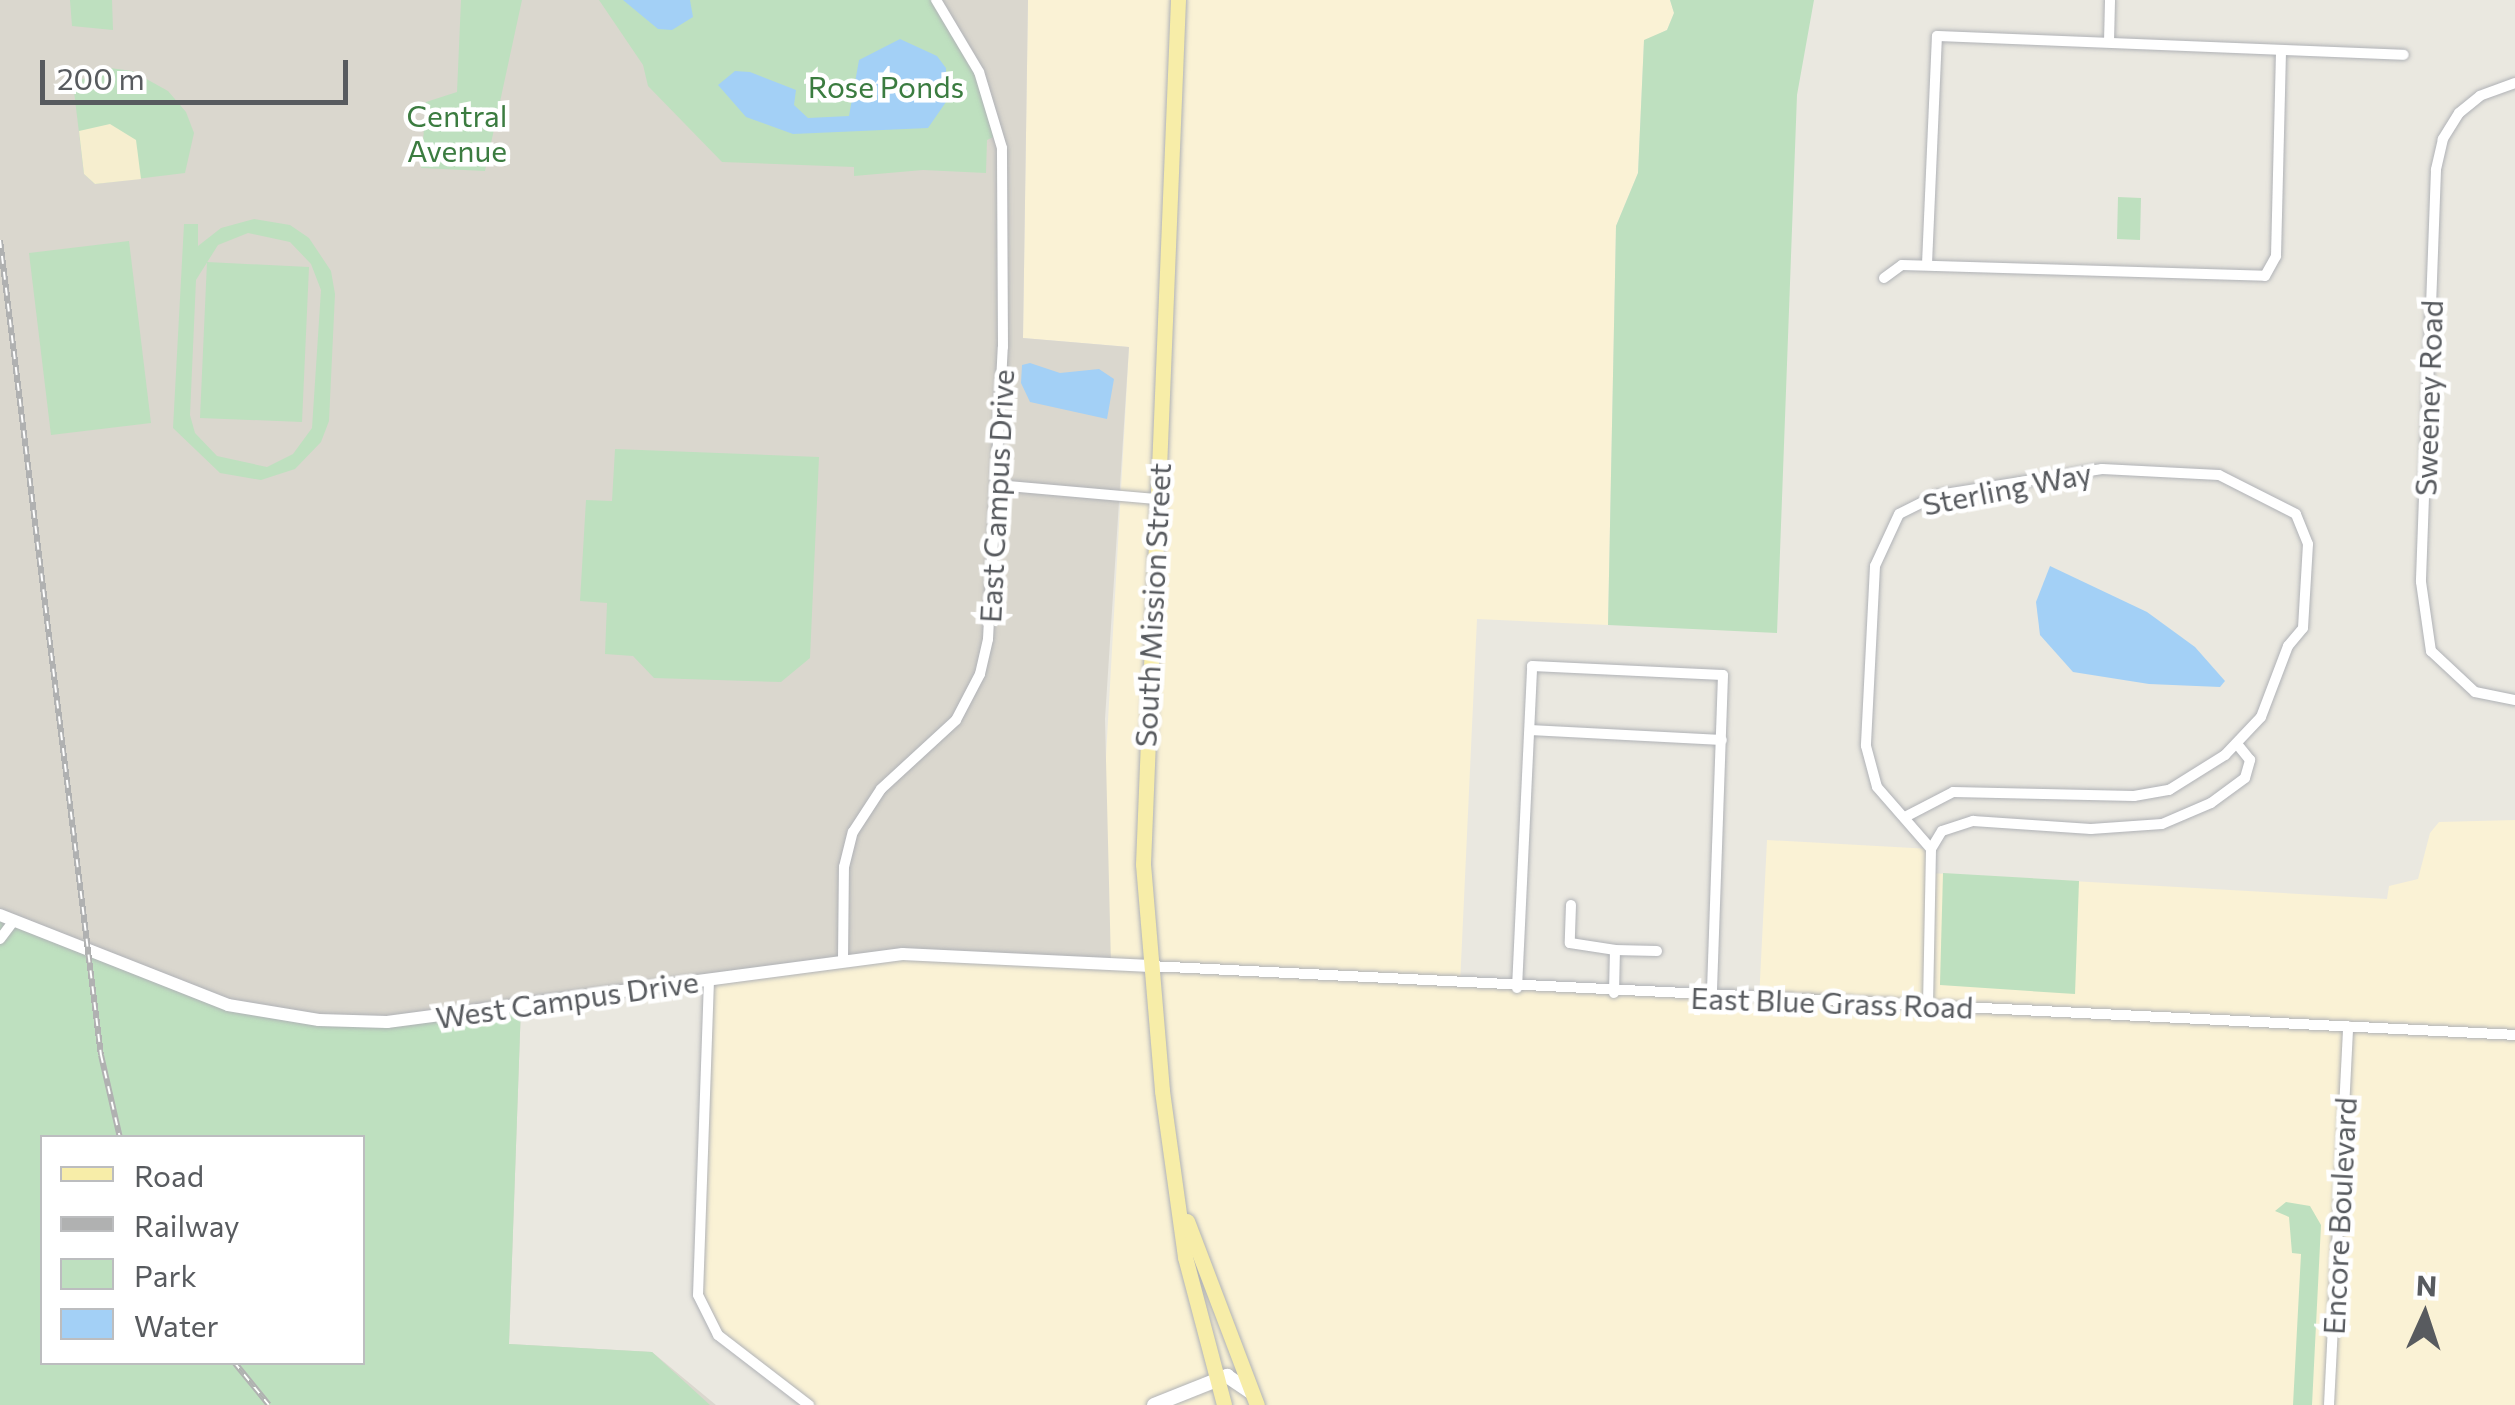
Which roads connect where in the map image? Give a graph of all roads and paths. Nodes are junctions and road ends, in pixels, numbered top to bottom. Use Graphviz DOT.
graph roads {
  1 [pos="936,0"];
  2 [pos="1178,0"];
  3 [pos="2110,0"];
  4 [pos="2108,42"];
  5 [pos="2281,50"];
  6 [pos="2404,54"];
  7 [pos="2515,83"];
  8 [pos="1927,264"];
  9 [pos="1884,278"];
  10 [pos="996,485"];
  11 [pos="1156,498"];
  12 [pos="2515,700"];
  13 [pos="1530,730"];
  14 [pos="1722,740"];
  15 [pos="2238,745"];
  16 [pos="1906,817"];
  17 [pos="1931,849"];
  18 [pos="1572,905"];
  19 [pos="7,918"];
  20 [pos="0,940"];
  21 [pos="1615,950"];
  22 [pos="1657,952"];
  23 [pos="844,959"];
  24 [pos="1150,966"];
  25 [pos="709,980"];
  26 [pos="1517,988"];
  27 [pos="1614,993"];
  28 [pos="1712,998"];
  29 [pos="1928,1005"];
  30 [pos="2348,1026"];
  31 [pos="2515,1035"];
  32 [pos="1182,1208"];
  33 [pos="1214,1378"];
  34 [pos="1256,1400"];
  35 [pos="808,1405"];
  36 [pos="1154,1405"];
  37 [pos="1224,1405"];
  38 [pos="2329,1405"];
  1 -- 10 [label="street, East Campus Drive"];
  2 -- 11 [label="main road, South Mission Street"];
  3 -- 4 [label="street"];
  4 -- 5 [label="street"];
  4 -- 8 [label="street"];
  5 -- 6 [label="street"];
  5 -- 8 [label="street"];
  7 -- 12 [label="street, Sweeney Road"];
  8 -- 9 [label="street"];
  10 -- 11 [label="street"];
  10 -- 23 [label="street, East Campus Drive"];
  11 -- 24 [label="main road, South Mission Street"];
  13 -- 14 [label="street"];
  13 -- 14 [label="street"];
  13 -- 26 [label="street"];
  14 -- 28 [label="street"];
  15 -- 16 [label="street, Sterling Way"];
  15 -- 16 [label="street, Sterling Way"];
  15 -- 17 [label="street"];
  16 -- 17 [label="street, Sterling Way"];
  17 -- 29 [label="street"];
  18 -- 21 [label="street"];
  19 -- 20 [label="street"];
  19 -- 25 [label="street, West Campus Drive"];
  21 -- 22 [label="street"];
  21 -- 27 [label="street"];
  23 -- 24 [label="street, West Campus Drive"];
  23 -- 25 [label="street, West Campus Drive"];
  24 -- 26 [label="street, East Blue Grass Road"];
  24 -- 32 [label="main road, South Mission Street"];
  25 -- 35 [label="street"];
  26 -- 27 [label="street, East Blue Grass Road"];
  27 -- 28 [label="street, East Blue Grass Road"];
  28 -- 29 [label="street, East Blue Grass Road"];
  29 -- 30 [label="street, East Blue Grass Road"];
  30 -- 31 [label="street, East Blue Grass Road"];
  30 -- 38 [label="street, Encore Boulevard"];
  32 -- 33 [label="main road, South Mission Street"];
  32 -- 34 [label="main road, South Mission Street"];
  33 -- 34 [label="main road"];
  33 -- 36 [label="main road"];
  33 -- 37 [label="main road, South Mission Street"];
}
